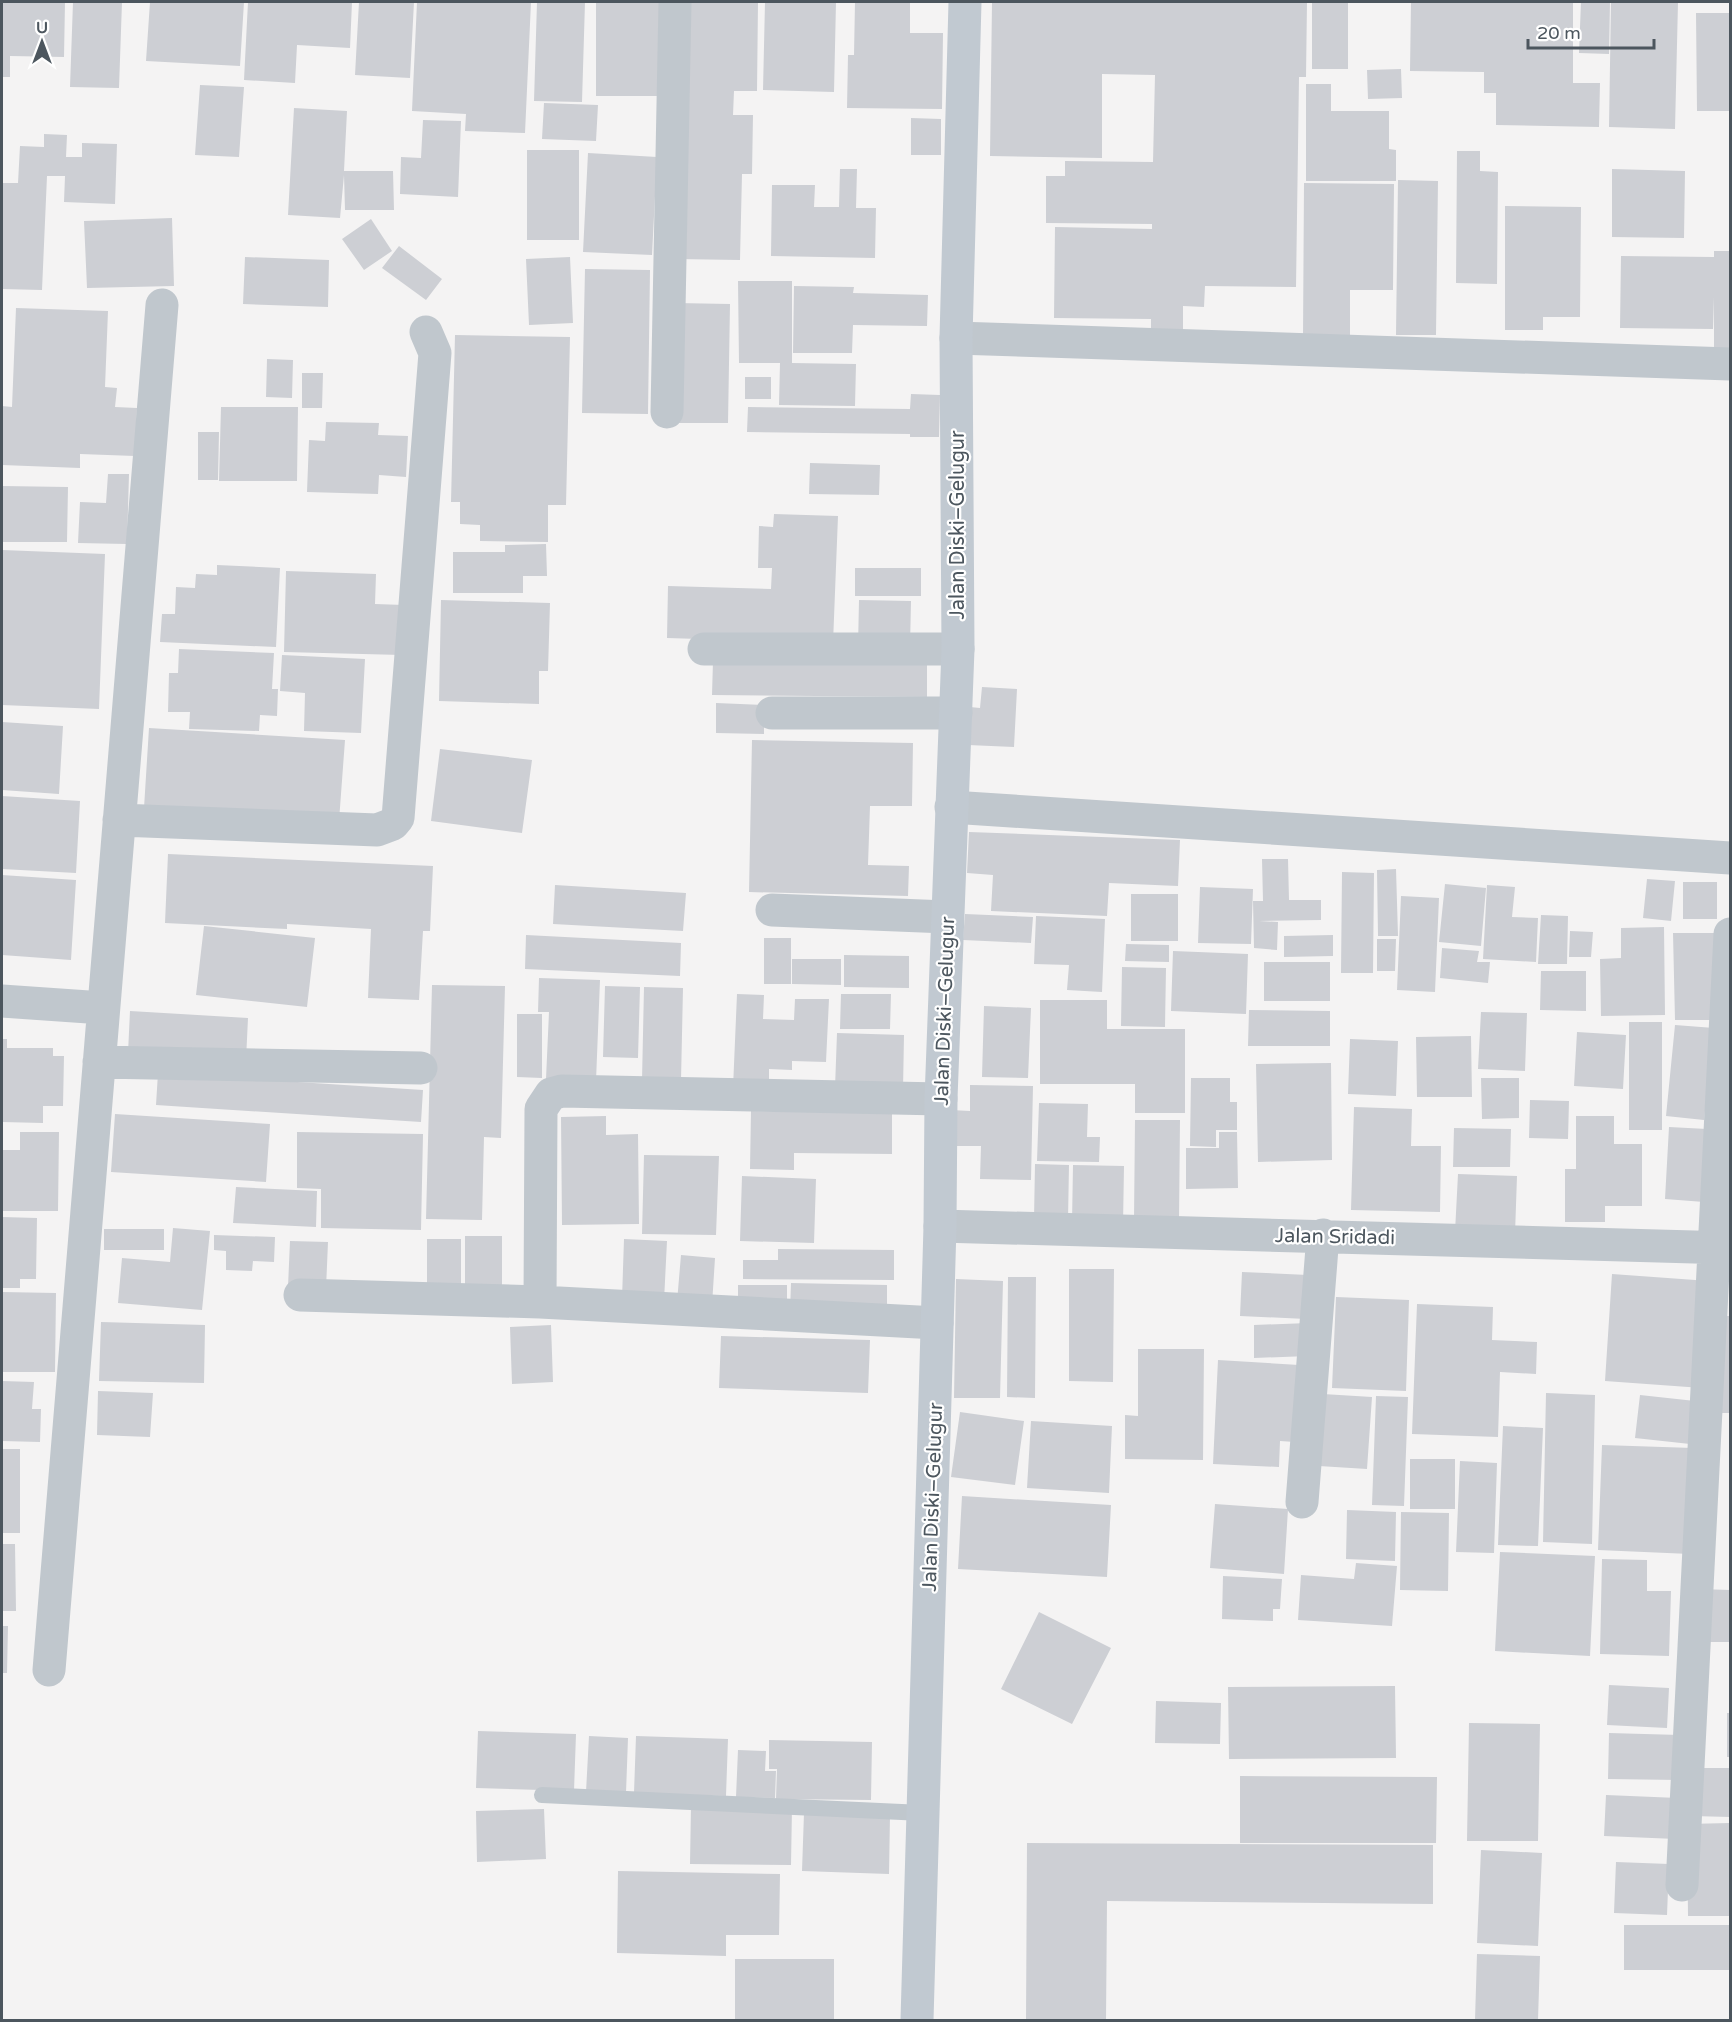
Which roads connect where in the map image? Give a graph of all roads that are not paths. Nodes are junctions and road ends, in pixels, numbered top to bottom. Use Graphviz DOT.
graph roads {
  1 [pos="675,2"];
  2 [pos="965,2"];
  3 [pos="162,305"];
  4 [pos="426,332"];
  5 [pos="956,338"];
  6 [pos="1731,364"];
  7 [pos="667,412"];
  8 [pos="704,650"];
  9 [pos="958,650"];
  10 [pos="772,713"];
  11 [pos="956,713"];
  12 [pos="951,807"];
  13 [pos="119,820"];
  14 [pos="1731,858"];
  15 [pos="772,910"];
  16 [pos="947,917"];
  17 [pos="1731,934"];
  18 [pos="2,1001"];
  19 [pos="103,1008"];
  20 [pos="99,1062"];
  21 [pos="421,1068"];
  22 [pos="941,1099"];
  23 [pos="940,1226"];
  24 [pos="1323,1235"];
  25 [pos="1722,1247"];
  26 [pos="300,1295"];
  27 [pos="540,1302"];
  28 [pos="937,1323"];
  29 [pos="1302,1502"];
  30 [pos="48,1670"];
  31 [pos="542,1795"];
  32 [pos="923,1813"];
  33 [pos="1682,1885"];
  34 [pos="917,2020"];
  1 -- 7 [label="street"];
  2 -- 5 [label="main road, Jalan Diski–Gelugur"];
  3 -- 13 [label="street"];
  4 -- 13 [label="street"];
  5 -- 6 [label="street"];
  5 -- 9 [label="main road, Jalan Diski–Gelugur"];
  8 -- 9 [label="street"];
  9 -- 11 [label="main road, Jalan Diski–Gelugur"];
  10 -- 11 [label="street"];
  11 -- 12 [label="main road, Jalan Diski–Gelugur"];
  12 -- 14 [label="street"];
  12 -- 16 [label="main road, Jalan Diski–Gelugur"];
  13 -- 19 [label="street"];
  15 -- 16 [label="street"];
  16 -- 22 [label="main road, Jalan Diski–Gelugur"];
  17 -- 25 [label="street"];
  18 -- 19 [label="street"];
  19 -- 20 [label="street"];
  20 -- 21 [label="street"];
  20 -- 30 [label="street"];
  22 -- 23 [label="main road, Jalan Diski–Gelugur"];
  22 -- 27 [label="street"];
  23 -- 24 [label="street, Jalan Sridadi"];
  23 -- 28 [label="main road, Jalan Diski–Gelugur"];
  24 -- 25 [label="street, Jalan Sridadi"];
  24 -- 29 [label="street"];
  25 -- 33 [label="street"];
  26 -- 27 [label="street"];
  27 -- 28 [label="street"];
  28 -- 32 [label="main road, Jalan Diski–Gelugur"];
  31 -- 32 [label="lane"];
  32 -- 34 [label="main road, Jalan Diski–Gelugur"];
}
